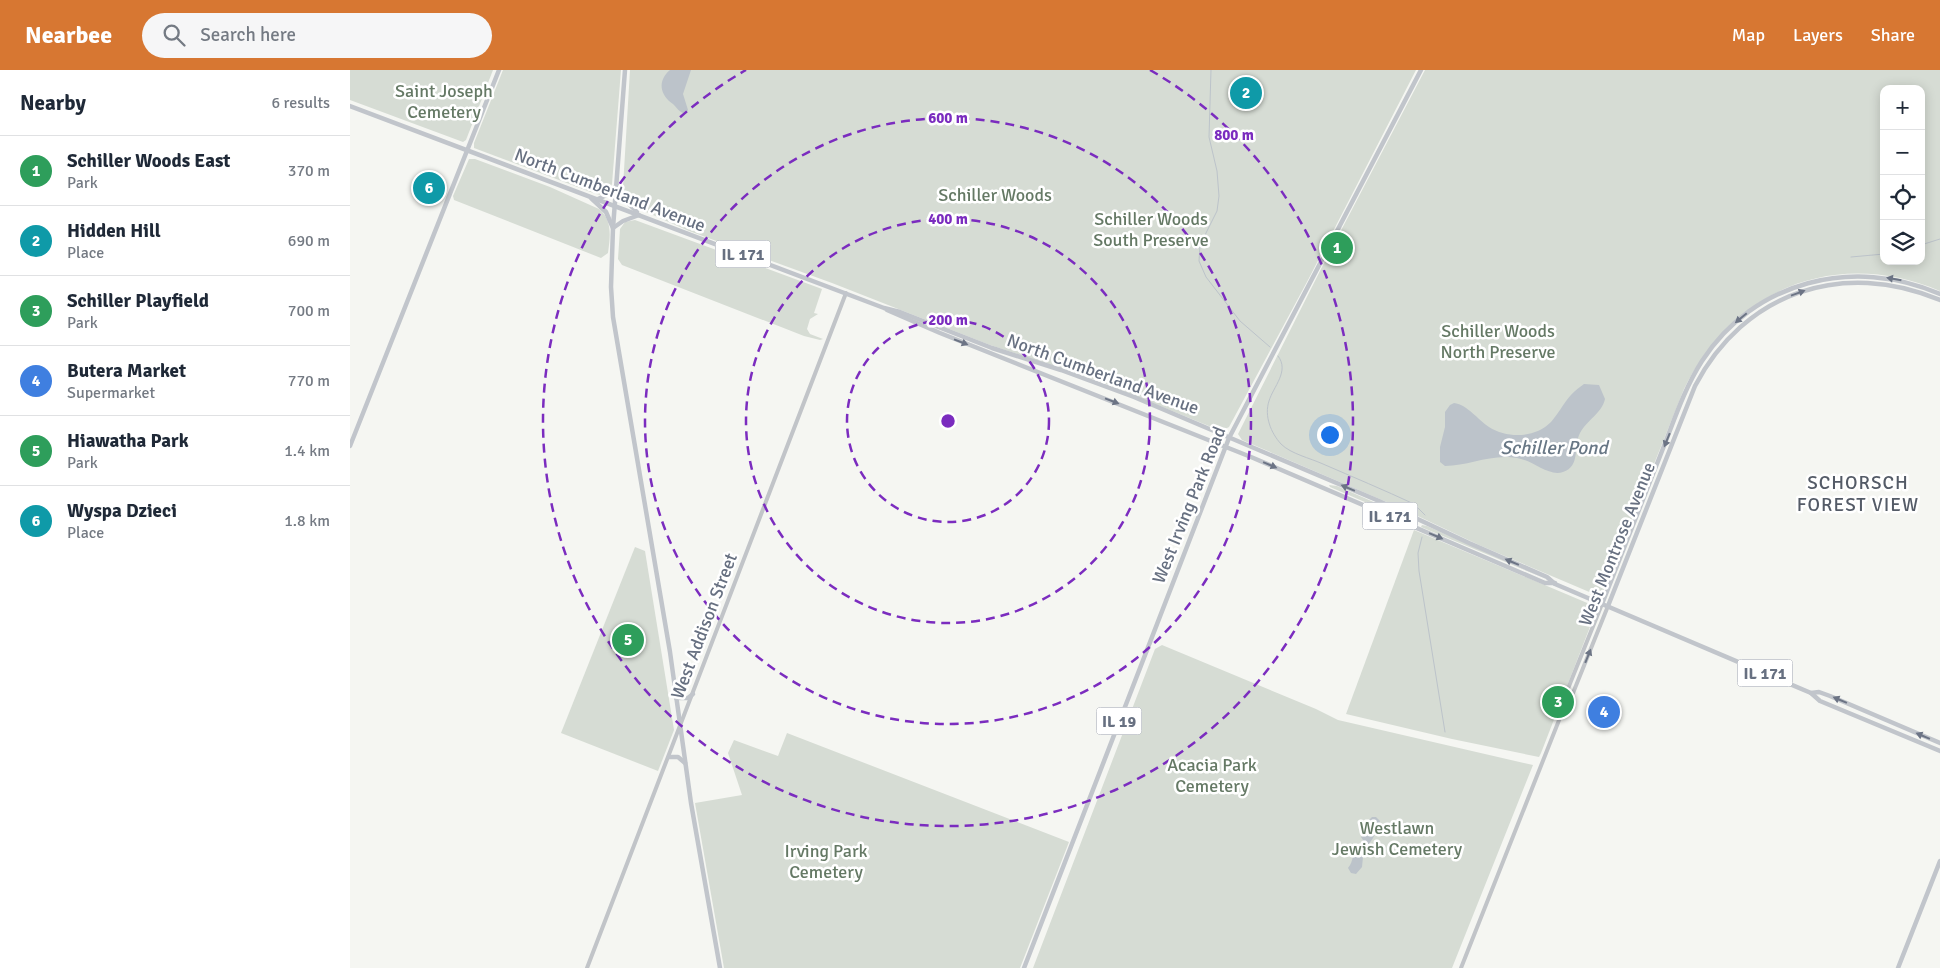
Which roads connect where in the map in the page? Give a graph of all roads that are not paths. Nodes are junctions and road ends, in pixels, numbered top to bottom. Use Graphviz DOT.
graph roads {
  1 [pos="499,70"];
  2 [pos="625,70"];
  3 [pos="1421,70"];
  4 [pos="350,106"];
  5 [pos="466,150"];
  6 [pos="617,185"];
  7 [pos="590,197"];
  8 [pos="598,199"];
  9 [pos="615,206"];
  10 [pos="640,215"];
  11 [pos="613,228"];
  12 [pos="846,293"];
  13 [pos="1940,294"];
  14 [pos="1940,300"];
  15 [pos="884,308"];
  16 [pos="1229,438"];
  17 [pos="350,446"];
  18 [pos="1226,446"];
  19 [pos="1556,584"];
  20 [pos="1602,604"];
  21 [pos="1608,606"];
  22 [pos="1811,693"];
  23 [pos="693,694"];
  24 [pos="676,698"];
  25 [pos="1567,700"];
  26 [pos="680,730"];
  27 [pos="1940,743"];
  28 [pos="1940,751"];
  29 [pos="669,757"];
  30 [pos="685,763"];
  31 [pos="1940,862"];
  32 [pos="587,968"];
  33 [pos="720,968"];
  34 [pos="1024,968"];
  35 [pos="1461,968"];
  36 [pos="1898,968"];
  1 -- 5 [label="main road"];
  2 -- 6 [label="main road"];
  3 -- 16 [label="main road, West Irving Park Road / IL 19"];
  4 -- 5 [label="main road, IL 171"];
  5 -- 7 [label="main road, North Cumberland Avenue / IL 171"];
  5 -- 17 [label="main road"];
  6 -- 8 [label="main road"];
  6 -- 9 [label="main road"];
  6 -- 10 [label="main road"];
  7 -- 8 [label="main road, North Cumberland Avenue / IL 171"];
  7 -- 11 [label="main road"];
  8 -- 9 [label="main road, North Cumberland Avenue / IL 171"];
  9 -- 10 [label="main road, North Cumberland Avenue / IL 171"];
  9 -- 11 [label="main road"];
  10 -- 11 [label="main road"];
  10 -- 12 [label="main road, North Cumberland Avenue / IL 171"];
  11 -- 24 [label="main road"];
  12 -- 15 [label="main road, North Cumberland Avenue / IL 171"];
  12 -- 23 [label="street, West Addison Street"];
  13 -- 20 [label="main road, West Montrose Avenue, one-way"];
  21 -- 14 [label="main road, West Montrose Avenue, one-way"];
  15 -- 16 [label="main road, North Cumberland Avenue / IL 171"];
  15 -- 18 [label="main road, North Cumberland Avenue / IL 171, one-way"];
  16 -- 18 [label="main road, West Irving Park Road / IL 19"];
  19 -- 16 [label="main road, North Cumberland Avenue / IL 171, one-way"];
  18 -- 19 [label="main road, North Cumberland Avenue / IL 171, one-way"];
  18 -- 34 [label="main road, West Irving Park Road / IL 19"];
  19 -- 20 [label="main road, North Cumberland Avenue / IL 171"];
  20 -- 21 [label="main road, North Cumberland Avenue / IL 171"];
  20 -- 25 [label="street, West Montrose Avenue"];
  21 -- 22 [label="main road, North Cumberland Avenue / IL 171"];
  25 -- 21 [label="street, West Montrose Avenue, one-way"];
  27 -- 22 [label="main road, North Cumberland Avenue / IL 171, one-way"];
  22 -- 28 [label="main road, North Cumberland Avenue / IL 171"];
  23 -- 24 [label="main road"];
  23 -- 26 [label="street, West Addison Street"];
  24 -- 26 [label="main road"];
  25 -- 35 [label="street, West Montrose Avenue"];
  26 -- 29 [label="street, West Addison Street"];
  26 -- 30 [label="main road"];
  29 -- 30 [label="main road"];
  29 -- 32 [label="street, West Addison Street"];
  30 -- 33 [label="main road"];
  31 -- 36 [label="main road"];
}
